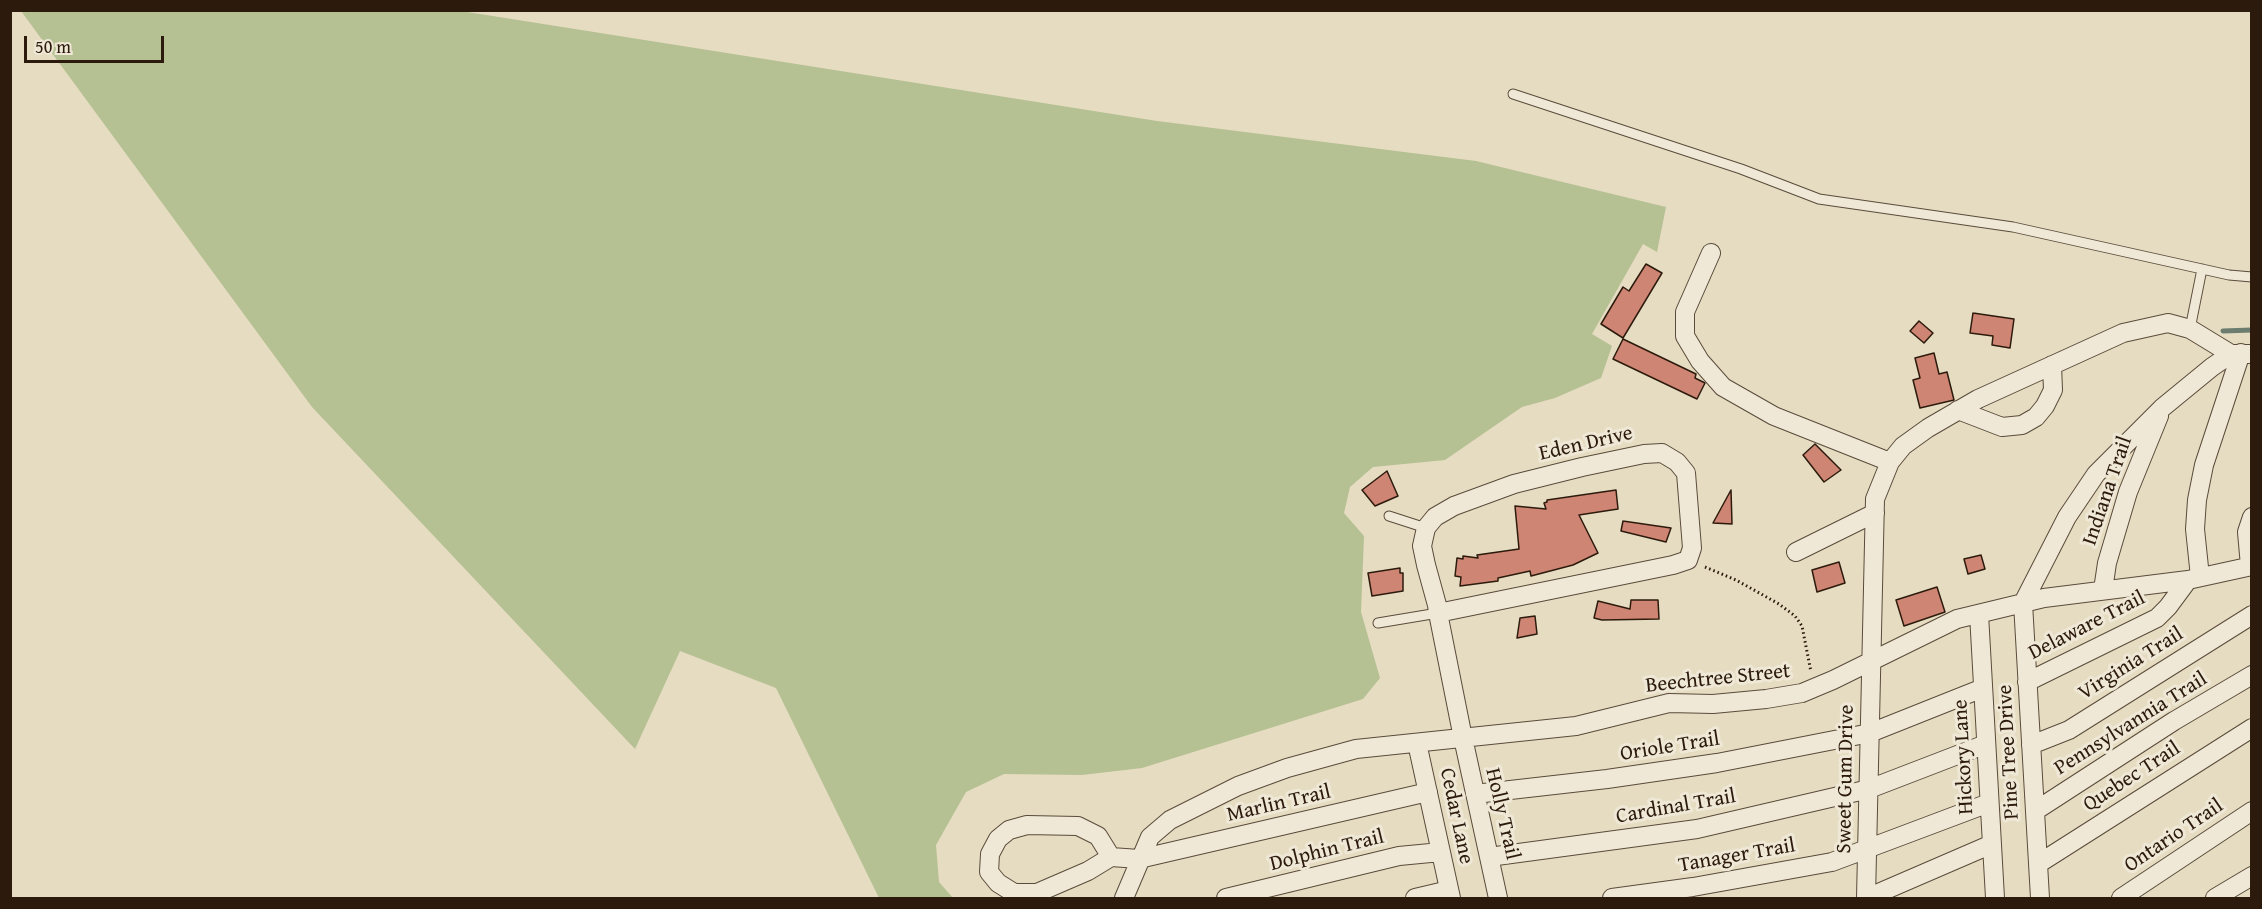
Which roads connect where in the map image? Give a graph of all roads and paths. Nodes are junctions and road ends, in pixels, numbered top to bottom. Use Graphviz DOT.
graph roads {
  1 [pos="1513,94"];
  2 [pos="1711,253"];
  3 [pos="2202,269"];
  4 [pos="2252,277"];
  5 [pos="2190,329"];
  6 [pos="2241,354"];
  7 [pos="2052,365"];
  8 [pos="2162,408"];
  9 [pos="1958,410"];
  10 [pos="1890,462"];
  11 [pos="1875,513"];
  12 [pos="1389,516"];
  13 [pos="2252,517"];
  14 [pos="1426,528"];
  15 [pos="1796,552"];
  16 [pos="1688,560"];
  17 [pos="2251,566"];
  18 [pos="2194,578"];
  19 [pos="2103,591"];
  20 [pos="2023,603"];
  21 [pos="1438,613"];
  22 [pos="1979,614"];
  23 [pos="2252,615"];
  24 [pos="1378,623"];
  25 [pos="1872,660"];
  26 [pos="2252,675"];
  27 [pos="2027,682"];
  28 [pos="1813,688"];
  29 [pos="1983,688"];
  30 [pos="2252,728"];
  31 [pos="1870,733"];
  32 [pos="1462,738"];
  33 [pos="1418,743"];
  34 [pos="1986,744"];
  35 [pos="2031,745"];
  36 [pos="1869,789"];
  37 [pos="1428,792"];
  38 [pos="1475,794"];
  39 [pos="1989,803"];
  40 [pos="2035,811"];
  41 [pos="2252,811"];
  42 [pos="1992,844"];
  43 [pos="1867,849"];
  44 [pos="1441,852"];
  45 [pos="1489,856"];
  46 [pos="1111,857"];
  47 [pos="1139,859"];
  48 [pos="2038,864"];
  49 [pos="2252,876"];
  50 [pos="1450,894"];
  51 [pos="1124,898"];
  52 [pos="1226,898"];
  53 [pos="1415,898"];
  54 [pos="1498,898"];
  55 [pos="1612,898"];
  56 [pos="1867,898"];
  57 [pos="1993,898"];
  58 [pos="2040,898"];
  59 [pos="2121,898"];
  60 [pos="2215,898"];
  1 -- 3 [label="lane"];
  2 -- 10 [label="street"];
  3 -- 4 [label="lane"];
  3 -- 5 [label="lane"];
  5 -- 6 [label="street"];
  5 -- 7 [label="street"];
  6 -- 8 [label="street"];
  6 -- 18 [label="street"];
  7 -- 9 [label="street"];
  7 -- 9 [label="street"];
  8 -- 19 [label="street, Indiana Trail"];
  8 -- 20 [label="street"];
  9 -- 10 [label="street"];
  10 -- 11 [label="street, Sweet Gum Drive"];
  11 -- 15 [label="street"];
  11 -- 25 [label="street, Sweet Gum Drive"];
  12 -- 14 [label="lane"];
  13 -- 17 [label="street"];
  14 -- 16 [label="street, Eden Drive"];
  14 -- 21 [label="street"];
  16 -- 21 [label="street"];
  16 -- 28 [label="path"];
  17 -- 18 [label="street, Beechtree Street"];
  18 -- 19 [label="street, Beechtree Street"];
  18 -- 27 [label="street, Delaware Trail"];
  19 -- 20 [label="street, Beechtree Street"];
  20 -- 22 [label="street, Beechtree Street"];
  20 -- 27 [label="street, Pine Tree Drive"];
  21 -- 24 [label="lane"];
  21 -- 32 [label="street"];
  22 -- 25 [label="street, Beechtree Street"];
  22 -- 29 [label="street, Hickory Lane"];
  23 -- 35 [label="street, Virginia Trail"];
  25 -- 28 [label="street, Beechtree Street"];
  25 -- 31 [label="street, Sweet Gum Drive"];
  26 -- 40 [label="street, Pennsylvannia Trail"];
  27 -- 35 [label="street, Pine Tree Drive"];
  28 -- 32 [label="street, Beechtree Street"];
  29 -- 31 [label="street, Oriole Trail"];
  29 -- 34 [label="street, Hickory Lane"];
  30 -- 48 [label="street, Quebec Trail"];
  31 -- 36 [label="street, Sweet Gum Drive"];
  31 -- 38 [label="street, Oriole Trail"];
  32 -- 33 [label="street, Beechtree Street"];
  32 -- 38 [label="street, Holly Trail"];
  33 -- 37 [label="street, Cedar Lane"];
  33 -- 47 [label="street, Beechtree Street"];
  34 -- 36 [label="street, Cardinal Trail"];
  34 -- 39 [label="street, Hickory Lane"];
  35 -- 40 [label="street, Pine Tree Drive"];
  36 -- 43 [label="street, Sweet Gum Drive"];
  36 -- 45 [label="street, Cardinal Trail"];
  37 -- 44 [label="street, Cedar Lane"];
  37 -- 47 [label="street, Marlin Trail"];
  38 -- 45 [label="street, Holly Trail"];
  39 -- 42 [label="street, Hickory Lane"];
  39 -- 43 [label="street, Tanager Trail"];
  40 -- 48 [label="street, Pine Tree Drive"];
  41 -- 59 [label="street, Ontario Trail"];
  42 -- 56 [label="street"];
  42 -- 57 [label="street, Hickory Lane"];
  43 -- 55 [label="street, Tanager Trail"];
  43 -- 56 [label="street, Sweet Gum Drive"];
  44 -- 50 [label="street, Cedar Lane"];
  44 -- 52 [label="street, Dolphin Trail"];
  45 -- 54 [label="street, Holly Trail"];
  46 -- 46 [label="street"];
  46 -- 47 [label="street, Marlin Trail"];
  47 -- 51 [label="street, Beechtree Street"];
  48 -- 58 [label="street, Pine Tree Drive"];
  49 -- 60 [label="street"];
  50 -- 53 [label="street"];
}
